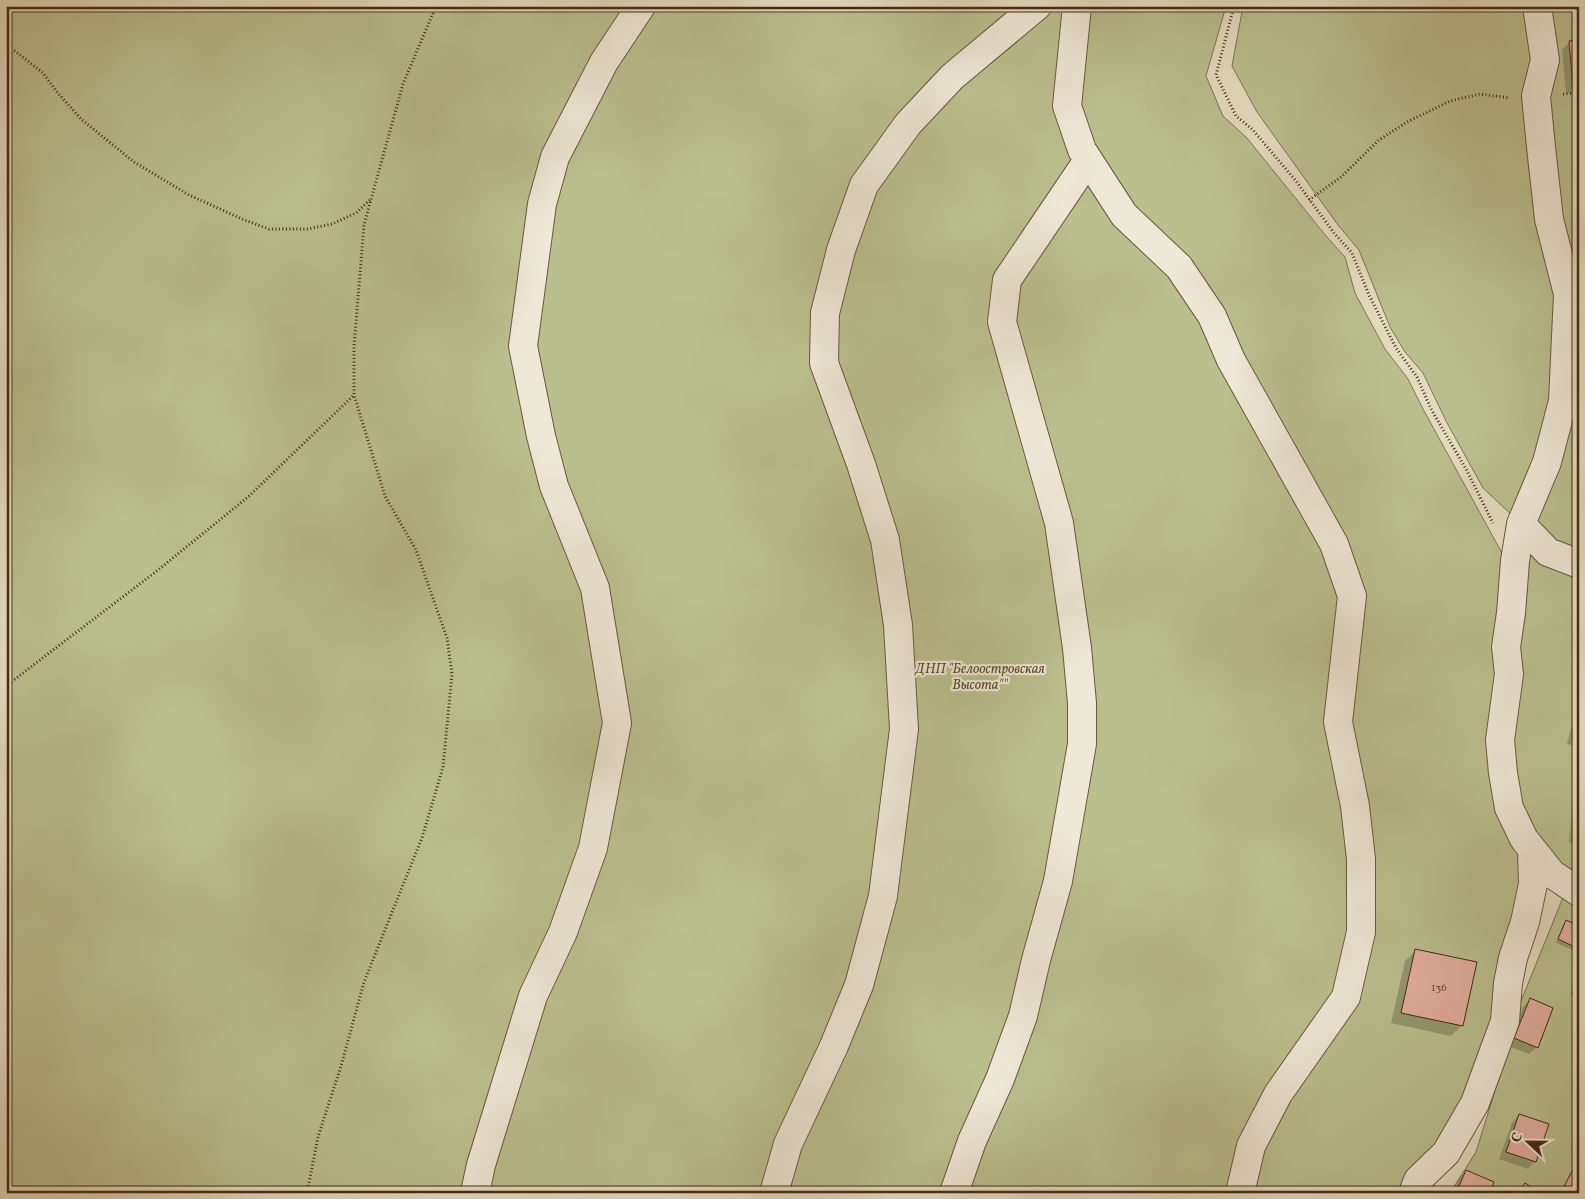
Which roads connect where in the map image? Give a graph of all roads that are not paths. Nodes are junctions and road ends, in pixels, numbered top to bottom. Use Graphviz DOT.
graph roads {
  1 [pos="641,6"];
  2 [pos="1037,6"];
  3 [pos="1077,6"];
  4 [pos="1537,6"];
  5 [pos="1088,160"];
  6 [pos="1521,524"];
  7 [pos="1579,564"];
  8 [pos="1532,850"];
  9 [pos="1579,892"];
  10 [pos="475,1193"];
  11 [pos="774,1193"];
  12 [pos="954,1193"];
  13 [pos="1240,1193"];
  14 [pos="1413,1193"];
  1 -- 10 [label="street"];
  2 -- 11 [label="street"];
  3 -- 5 [label="street"];
  4 -- 6 [label="street"];
  5 -- 12 [label="street"];
  5 -- 13 [label="street"];
  6 -- 7 [label="street"];
  6 -- 8 [label="street"];
  8 -- 9 [label="street"];
  8 -- 14 [label="street"];
}
